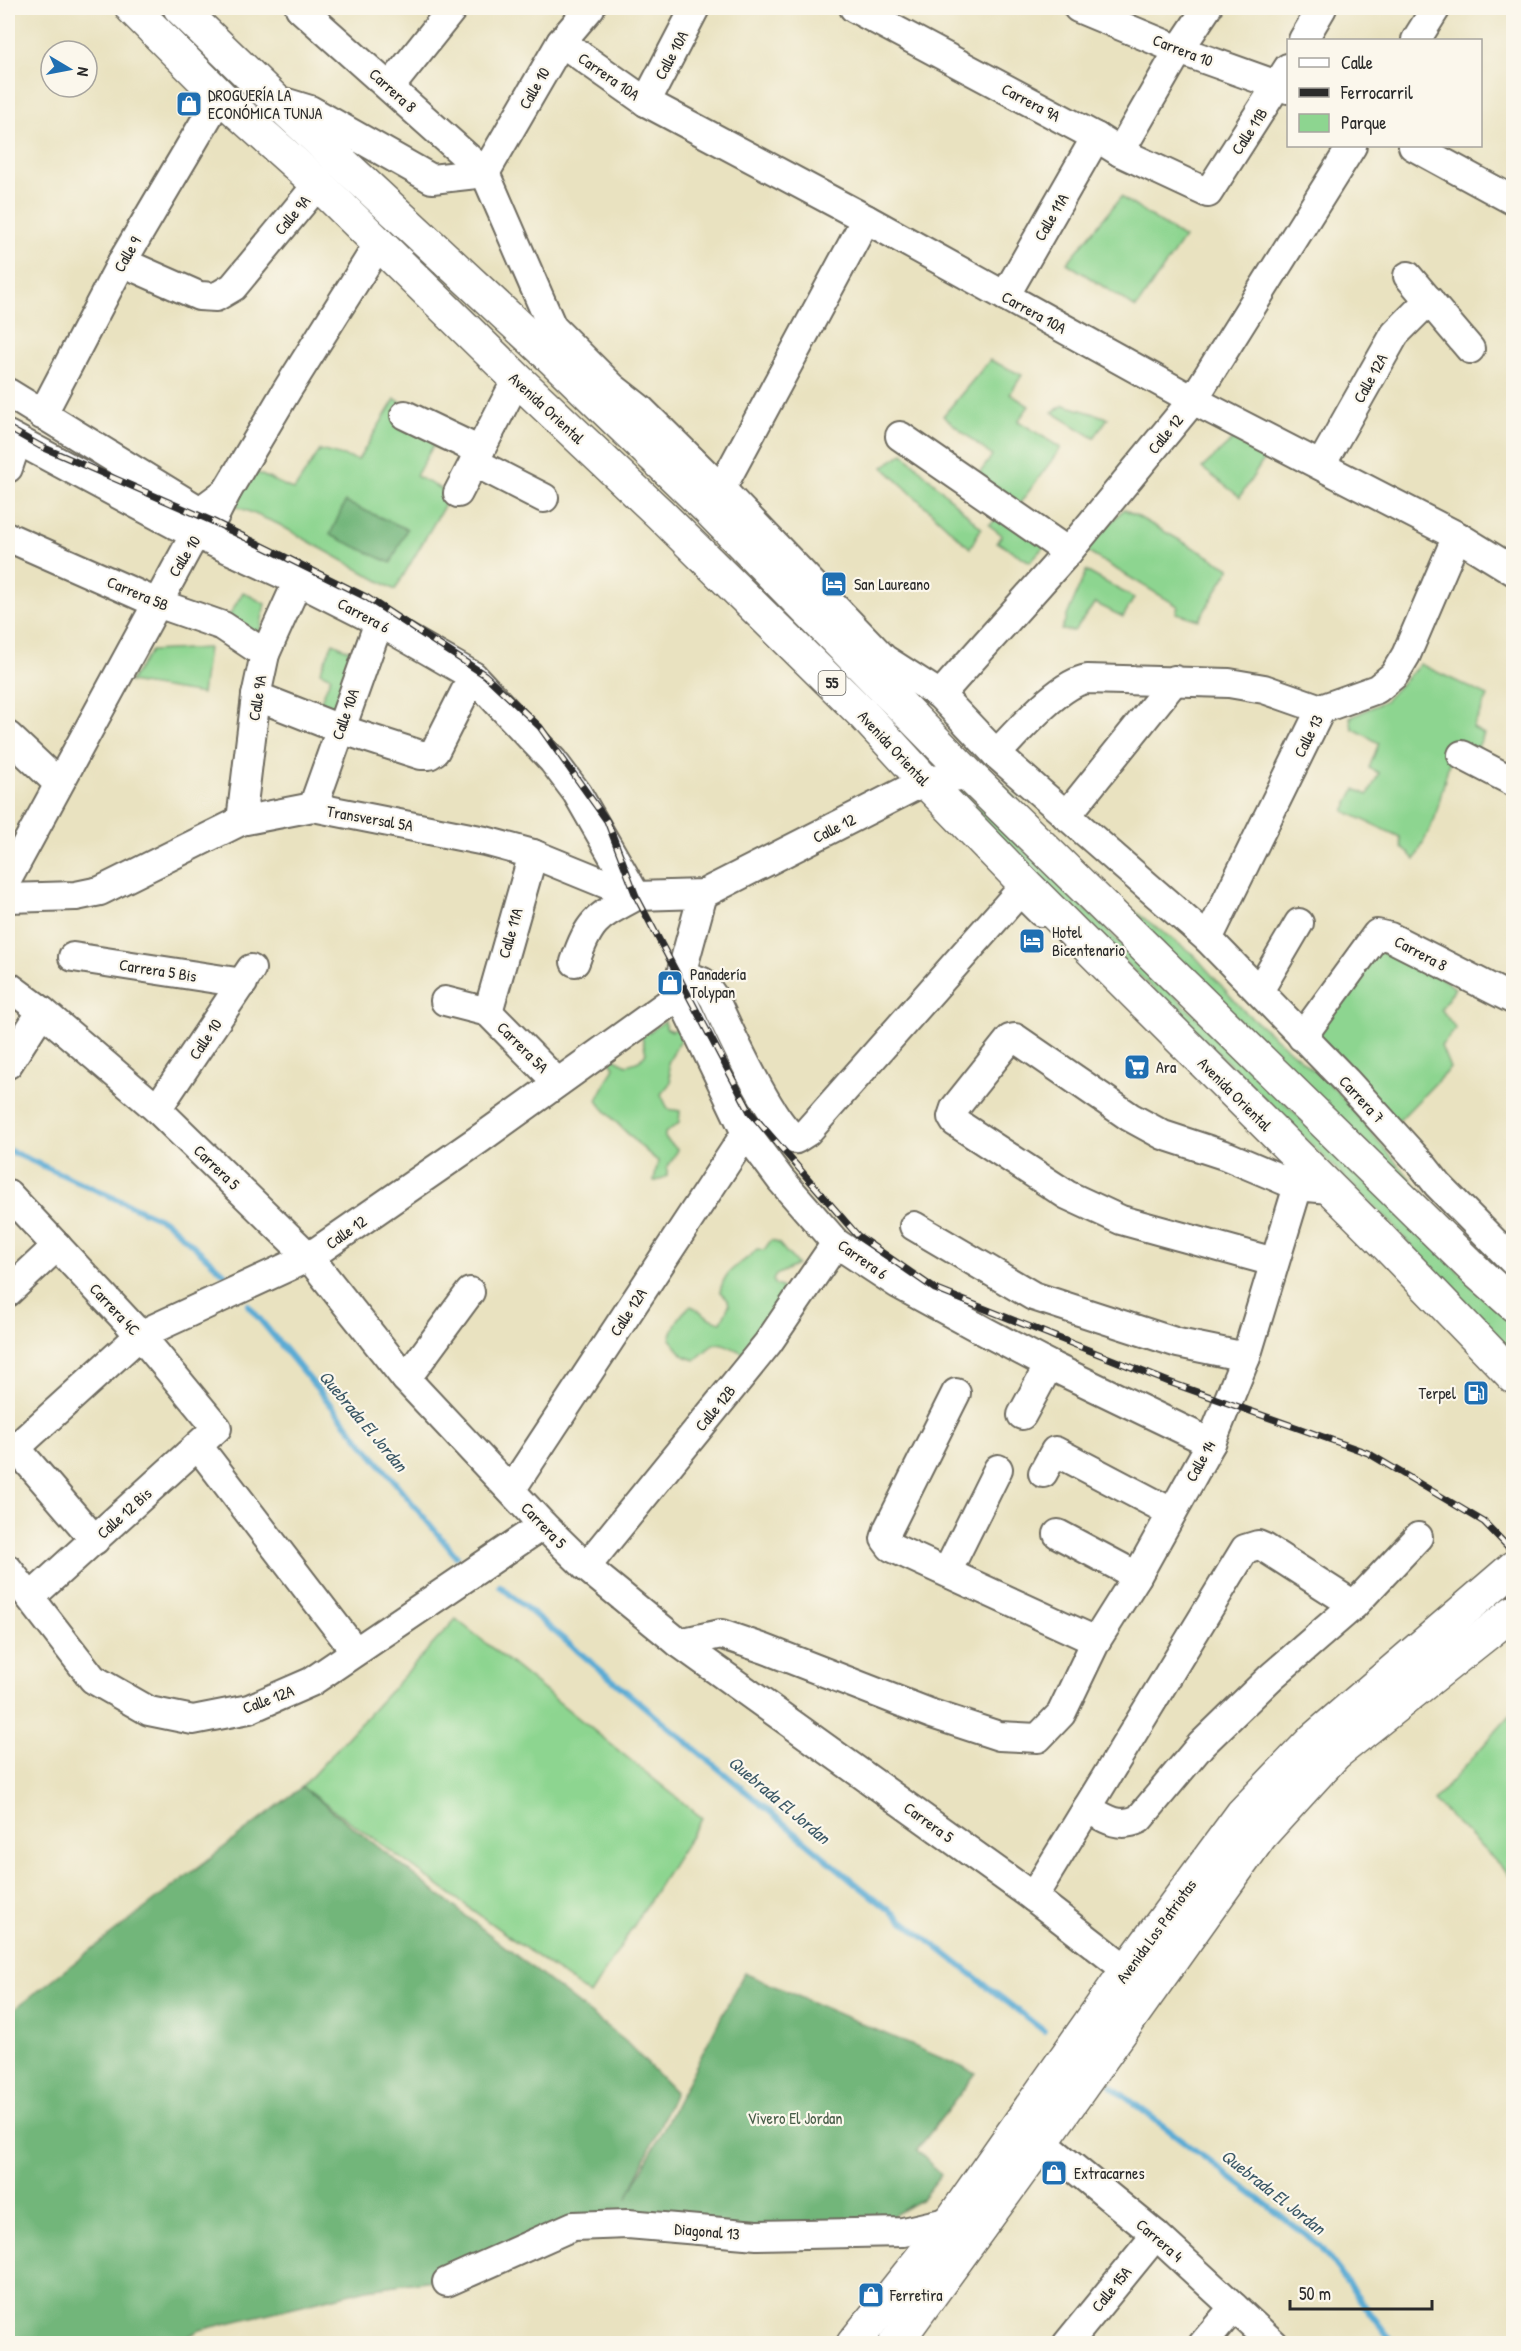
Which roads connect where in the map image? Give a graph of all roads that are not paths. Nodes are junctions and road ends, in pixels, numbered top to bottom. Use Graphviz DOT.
graph roads {
  1 [pos="132,8"];
  2 [pos="180,8"];
  3 [pos="301,8"];
  4 [pos="453,8"];
  5 [pos="590,8"];
  6 [pos="695,8"];
  7 [pos="854,8"];
  8 [pos="1078,8"];
  9 [pos="1207,8"];
  10 [pos="1322,8"];
  11 [pos="1436,8"];
  12 [pos="1304,39"];
  13 [pos="1417,39"];
  14 [pos="561,42"];
  15 [pos="1179,50"];
  16 [pos="1285,80"];
  17 [pos="390,87"];
  18 [pos="220,96"];
  19 [pos="274,99"];
  20 [pos="646,102"];
  21 [pos="1096,137"];
  22 [pos="1351,147"];
  23 [pos="1415,147"];
  24 [pos="1120,152"];
  25 [pos="485,173"];
  26 [pos="318,184"];
  27 [pos="1208,193"];
  28 [pos="1514,201"];
  29 [pos="866,219"];
  30 [pos="378,245"];
  31 [pos="122,262"];
  32 [pos="1408,276"];
  33 [pos="1005,297"];
  34 [pos="1429,300"];
  35 [pos="552,327"];
  36 [pos="1470,349"];
  37 [pos="553,359"];
  38 [pos="517,379"];
  39 [pos="8,393"];
  40 [pos="1193,400"];
  41 [pos="42,415"];
  42 [pos="405,415"];
  43 [pos="900,436"];
  44 [pos="12,438"];
  45 [pos="477,456"];
  46 [pos="1321,465"];
  47 [pos="8,468"];
  48 [pos="226,491"];
  49 [pos="458,494"];
  50 [pos="544,498"];
  51 [pos="714,498"];
  52 [pos="195,534"];
  53 [pos="1457,536"];
  54 [pos="8,537"];
  55 [pos="1068,552"];
  56 [pos="1514,571"];
  57 [pos="298,581"];
  58 [pos="157,603"];
  59 [pos="378,622"];
  60 [pos="265,654"];
  61 [pos="473,676"];
  62 [pos="1175,680"];
  63 [pos="940,695"];
  64 [pos="256,696"];
  65 [pos="1321,709"];
  66 [pos="340,729"];
  67 [pos="8,736"];
  68 [pos="996,754"];
  69 [pos="1462,755"];
  70 [pos="969,775"];
  71 [pos="925,781"];
  72 [pos="1514,782"];
  73 [pos="58,783"];
  74 [pos="313,807"];
  75 [pos="1066,816"];
  76 [pos="241,821"];
  77 [pos="533,854"];
  78 [pos="8,878"];
  79 [pos="703,894"];
  80 [pos="636,896"];
  81 [pos="8,898"];
  82 [pos="1056,915"];
  83 [pos="1299,923"];
  84 [pos="1208,939"];
  85 [pos="73,957"];
  86 [pos="575,962"];
  87 [pos="248,975"];
  88 [pos="8,986"];
  89 [pos="1259,991"];
  90 [pos="680,995"];
  91 [pos="1514,1000"];
  92 [pos="445,1001"];
  93 [pos="42,1011"];
  94 [pos="488,1012"];
  95 [pos="1302,1038"];
  96 [pos="8,1064"];
  97 [pos="557,1082"];
  98 [pos="157,1109"];
  99 [pos="746,1133"];
  100 [pos="1314,1188"];
  101 [pos="8,1194"];
  102 [pos="914,1226"];
  103 [pos="836,1243"];
  104 [pos="57,1246"];
  105 [pos="1511,1255"];
  106 [pos="309,1257"];
  107 [pos="1274,1263"];
  108 [pos="8,1292"];
  109 [pos="470,1292"];
  110 [pos="1514,1305"];
  111 [pos="140,1335"];
  112 [pos="1246,1357"];
  113 [pos="1049,1365"];
  114 [pos="1514,1377"];
  115 [pos="406,1379"];
  116 [pos="956,1393"];
  117 [pos="1022,1415"];
  118 [pos="208,1437"];
  119 [pos="1211,1443"];
  120 [pos="12,1451"];
  121 [pos="998,1469"];
  122 [pos="1043,1473"];
  123 [pos="511,1490"];
  124 [pos="1171,1512"];
  125 [pos="543,1525"];
  126 [pos="1058,1534"];
  127 [pos="1418,1537"];
  128 [pos="95,1540"];
  129 [pos="586,1567"];
  130 [pos="1514,1567"];
  131 [pos="8,1569"];
  132 [pos="947,1572"];
  133 [pos="1137,1576"];
  134 [pos="31,1597"];
  135 [pos="1354,1605"];
  136 [pos="1514,1612"];
  137 [pos="1096,1641"];
  138 [pos="679,1643"];
  139 [pos="355,1651"];
  140 [pos="1087,1808"];
  141 [pos="1033,1897"];
  142 [pos="1139,1978"];
  143 [pos="1046,2119"];
  144 [pos="962,2229"];
  145 [pos="1156,2235"];
  146 [pos="447,2282"];
  147 [pos="1234,2307"];
  148 [pos="854,2343"];
  149 [pos="894,2343"];
  150 [pos="1067,2343"];
  151 [pos="1203,2343"];
  152 [pos="1274,2343"];
  1 -- 18 [label="main road, Avenida Oriental / 55"];
  2 -- 19 [label="main road, Avenida Oriental / 55"];
  3 -- 17 [label="street, Carrera 8"];
  4 -- 17 [label="street"];
  5 -- 14 [label="street, Calle 10"];
  6 -- 20 [label="street, Calle 10A"];
  7 -- 21 [label="street, Carrera 9A"];
  8 -- 15 [label="street, Carrera 10"];
  9 -- 15 [label="street"];
  10 -- 12 [label="street"];
  11 -- 13 [label="street"];
  14 -- 20 [label="street, Carrera 10A"];
  14 -- 25 [label="street, Calle 10"];
  15 -- 16 [label="street, Carrera 10"];
  15 -- 24 [label="street"];
  16 -- 27 [label="street, Calle 11B"];
  17 -- 25 [label="street, Carrera 8"];
  18 -- 26 [label="main road, Avenida Oriental / 55"];
  18 -- 31 [label="street, Calle 9"];
  19 -- 25 [label="street"];
  19 -- 37 [label="main road, Avenida Oriental / 55"];
  20 -- 29 [label="street, Carrera 10A"];
  21 -- 24 [label="street, Carrera 9A"];
  21 -- 33 [label="street, Calle 11A"];
  22 -- 40 [label="street, Calle 12"];
  23 -- 28 [label="street"];
  24 -- 27 [label="street, Carrera 9A"];
  25 -- 35 [label="street, Carrera 8"];
  26 -- 30 [label="main road, Avenida Oriental / 55"];
  26 -- 31 [label="street, Calle 9A"];
  29 -- 33 [label="street, Carrera 10A"];
  29 -- 51 [label="street"];
  30 -- 38 [label="main road, Avenida Oriental / 55"];
  30 -- 48 [label="street, Calle 10"];
  31 -- 41 [label="street, Calle 9"];
  32 -- 34 [label="street"];
  33 -- 40 [label="street, Carrera 10A"];
  34 -- 36 [label="street"];
  34 -- 46 [label="street, Calle 12A"];
  35 -- 37 [label="street, Carrera 8"];
  35 -- 51 [label="street, Avenida Oriental"];
  37 -- 51 [label="main road, Avenida Oriental / 55"];
  38 -- 45 [label="street"];
  38 -- 71 [label="main road, Avenida Oriental / 55"];
  39 -- 41 [label="street"];
  40 -- 46 [label="street, Carrera 10A"];
  40 -- 55 [label="street, Calle 12"];
  41 -- 48 [label="street"];
  42 -- 45 [label="street"];
  43 -- 55 [label="street"];
  44 -- 47 [label="street"];
  44 -- 52 [label="street, Carrera 6"];
  45 -- 49 [label="street"];
  45 -- 50 [label="street"];
  46 -- 53 [label="street, Carrera 10A"];
  48 -- 52 [label="street, Calle 10"];
  51 -- 63 [label="street, Avenida Oriental"];
  51 -- 70 [label="main road, Avenida Oriental / 55"];
  52 -- 57 [label="street, Carrera 6"];
  52 -- 58 [label="street, Calle 10"];
  53 -- 56 [label="street, Carrera 10A"];
  53 -- 65 [label="street, Calle 13"];
  54 -- 58 [label="street, Carrera 5B"];
  55 -- 63 [label="street, Calle 12"];
  57 -- 59 [label="street, Carrera 6"];
  57 -- 60 [label="street, Calle 9A"];
  58 -- 60 [label="street, Carrera 5B"];
  58 -- 73 [label="street, Calle 10"];
  59 -- 61 [label="street, Carrera 6"];
  59 -- 66 [label="street, Calle 10A"];
  60 -- 64 [label="street, Calle 9A"];
  61 -- 66 [label="street"];
  61 -- 80 [label="street, Carrera 6"];
  62 -- 65 [label="street"];
  62 -- 68 [label="street"];
  62 -- 75 [label="street"];
  63 -- 68 [label="street, Avenida Oriental"];
  64 -- 66 [label="street"];
  64 -- 76 [label="street, Calle 9A"];
  65 -- 84 [label="street, Calle 13"];
  66 -- 74 [label="street, Calle 10A"];
  67 -- 73 [label="street"];
  68 -- 75 [label="street, Avenida Oriental"];
  69 -- 72 [label="street"];
  70 -- 71 [label="street, Calle 12"];
  70 -- 110 [label="main road, Avenida Oriental / 55"];
  71 -- 79 [label="street, Calle 12"];
  71 -- 82 [label="main road, Avenida Oriental / 55"];
  73 -- 78 [label="street, Calle 10"];
  74 -- 76 [label="street, Transversal 5A"];
  74 -- 77 [label="street, Transversal 5A"];
  75 -- 84 [label="street, Avenida Oriental"];
  76 -- 81 [label="street, Transversal 5A"];
  77 -- 80 [label="street, Transversal 5A"];
  77 -- 94 [label="street, Calle 11A"];
  79 -- 80 [label="street, Transversal 5A"];
  79 -- 90 [label="street"];
  80 -- 86 [label="street"];
  82 -- 90 [label="street, Calle 12"];
  82 -- 100 [label="main road, Avenida Oriental / 55"];
  83 -- 89 [label="street"];
  84 -- 89 [label="street, Carrera 7"];
  85 -- 87 [label="street, Carrera 5 Bis"];
  87 -- 98 [label="street, Calle 10"];
  88 -- 93 [label="street, Carrera 5"];
  89 -- 95 [label="street, Carrera 7"];
  90 -- 97 [label="street, Calle 12"];
  90 -- 99 [label="street, Carrera 6"];
  91 -- 95 [label="street, Carrera 8"];
  92 -- 94 [label="street"];
  93 -- 96 [label="street"];
  93 -- 98 [label="street, Carrera 5"];
  94 -- 97 [label="street, Carrera 5A"];
  95 -- 105 [label="street, Carrera 7"];
  97 -- 106 [label="street, Calle 12"];
  98 -- 106 [label="street, Carrera 5"];
  99 -- 103 [label="street, Carrera 6"];
  99 -- 123 [label="street, Calle 12A"];
  100 -- 107 [label="street, Calle 14"];
  100 -- 107 [label="street"];
  100 -- 114 [label="main road, Avenida Oriental / 55"];
  101 -- 104 [label="street, Carrera 4C"];
  102 -- 112 [label="street"];
  103 -- 113 [label="street, Carrera 6"];
  103 -- 129 [label="street, Calle 12B"];
  104 -- 108 [label="street"];
  104 -- 111 [label="street, Carrera 4C"];
  106 -- 111 [label="street, Calle 12"];
  106 -- 115 [label="street, Carrera 5"];
  107 -- 112 [label="street, Calle 14"];
  109 -- 115 [label="street"];
  111 -- 118 [label="street, Carrera 4C"];
  111 -- 120 [label="street, Calle 12"];
  112 -- 119 [label="street, Calle 14"];
  113 -- 117 [label="street"];
  113 -- 119 [label="street, Carrera 6"];
  115 -- 123 [label="street, Carrera 5"];
  116 -- 132 [label="street"];
  118 -- 128 [label="street, Calle 12 Bis"];
  118 -- 139 [label="street, Carrera 4C"];
  119 -- 124 [label="street, Calle 14"];
  120 -- 128 [label="street"];
  121 -- 132 [label="street"];
  122 -- 124 [label="street"];
  123 -- 125 [label="street, Carrera 5"];
  124 -- 133 [label="street, Calle 14"];
  125 -- 129 [label="street, Carrera 5"];
  125 -- 139 [label="street, Calle 12A"];
  126 -- 133 [label="street"];
  127 -- 135 [label="street"];
  128 -- 134 [label="street, Calle 12 Bis"];
  129 -- 138 [label="street, Carrera 5"];
  130 -- 142 [label="main road, Avenida Los Patriotas"];
  131 -- 134 [label="street, Calle 12A"];
  132 -- 137 [label="street"];
  133 -- 137 [label="street, Calle 14"];
  134 -- 139 [label="street, Calle 12A"];
  135 -- 140 [label="street"];
  135 -- 140 [label="street"];
  136 -- 142 [label="main road, Avenida Los Patriotas"];
  137 -- 138 [label="street, Calle 14"];
  138 -- 141 [label="street, Carrera 5"];
  140 -- 141 [label="street"];
  141 -- 142 [label="street, Carrera 5"];
  142 -- 143 [label="main road, Avenida Los Patriotas"];
  143 -- 144 [label="main road, Avenida Los Patriotas"];
  143 -- 144 [label="main road, Avenida Los Patriotas"];
  143 -- 145 [label="street, Carrera 4"];
  144 -- 146 [label="street, Diagonal 13"];
  144 -- 148 [label="main road, Avenida Los Patriotas"];
  144 -- 149 [label="main road, Avenida Los Patriotas"];
  145 -- 147 [label="street, Carrera 4"];
  145 -- 150 [label="street, Calle 15A"];
  147 -- 151 [label="street"];
  147 -- 152 [label="street, Carrera 4"];
}
